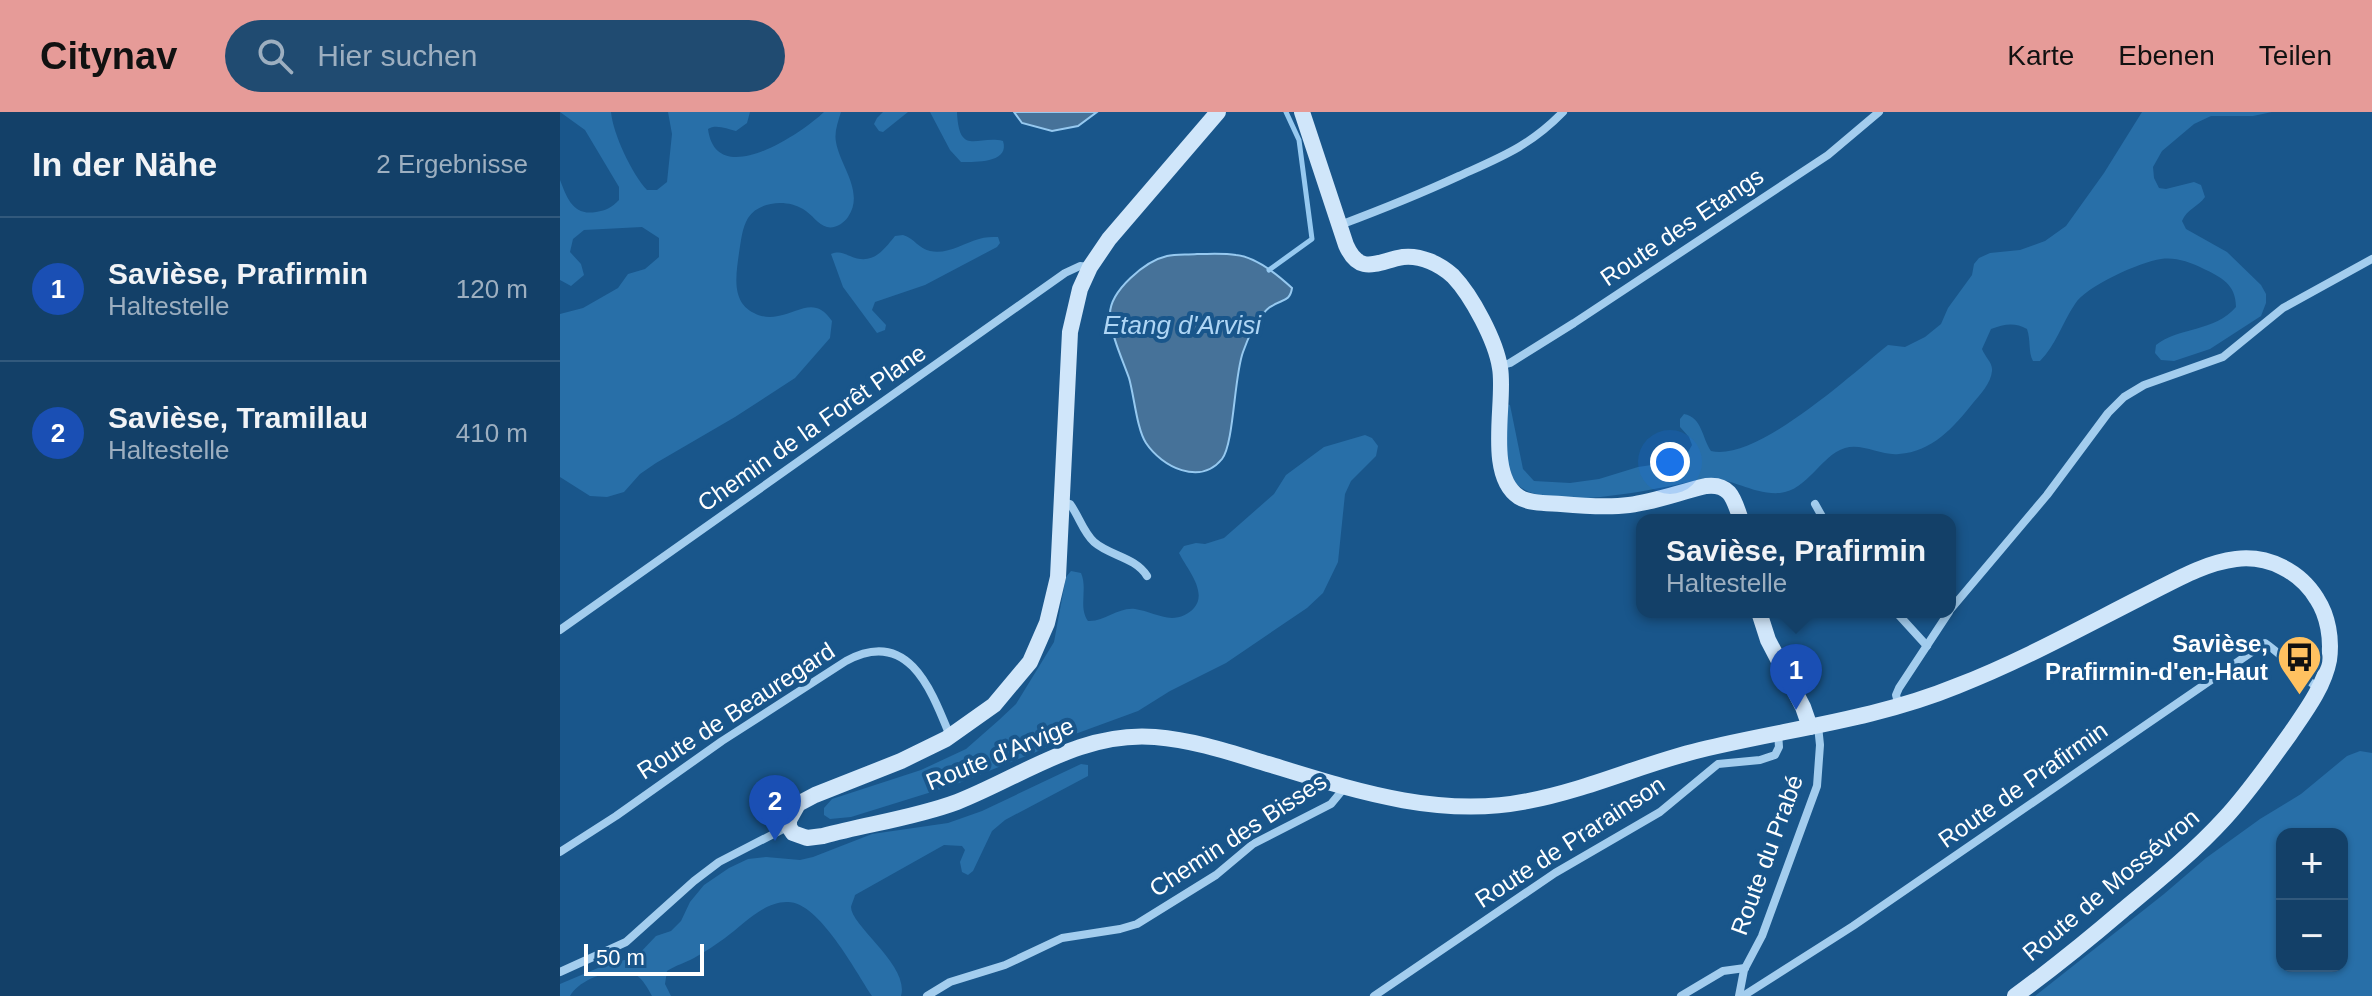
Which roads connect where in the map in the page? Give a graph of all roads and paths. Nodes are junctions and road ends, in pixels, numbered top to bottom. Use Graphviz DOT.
graph roads {
  1 [pos="1218,112"];
  2 [pos="1302,112"];
  3 [pos="1563,112"];
  4 [pos="1879,112"];
  5 [pos="1339,225"];
  6 [pos="2372,259"];
  7 [pos="1090,267"];
  8 [pos="1500,366"];
  9 [pos="1063,502"];
  10 [pos="1815,504"];
  11 [pos="1739,514"];
  12 [pos="1821,514"];
  13 [pos="1147,576"];
  14 [pos="1956,602"];
  15 [pos="1761,618"];
  16 [pos="1901,618"];
  17 [pos="1945,618"];
  18 [pos="560,630"];
  19 [pos="1927,646"];
  20 [pos="2318,688"];
  21 [pos="1899,707"];
  22 [pos="1814,726"];
  23 [pos="1778,733"];
  24 [pos="950,736"];
  25 [pos="1695,751"];
  26 [pos="1346,787"];
  27 [pos="789,826"];
  28 [pos="560,852"];
  29 [pos="1745,968"];
  30 [pos="560,972"];
  31 [pos="927,996"];
  32 [pos="1374,996"];
  33 [pos="1681,996"];
  34 [pos="1741,996"];
  35 [pos="2015,996"];
  1 -- 7 [label="street, Route d'Arvige"];
  2 -- 5 [label="street"];
  3 -- 5 [label="street"];
  4 -- 8 [label="street, Route des Etangs"];
  5 -- 8 [label="street"];
  6 -- 14 [label="street"];
  7 -- 9 [label="street, Route d'Arvige"];
  7 -- 18 [label="street, Chemin de la Forêt Plane"];
  8 -- 11 [label="street"];
  9 -- 13 [label="street"];
  9 -- 24 [label="street, Route d'Arvige"];
  10 -- 12 [label="street"];
  15 -- 22 [label="street"];
  16 -- 19 [label="street"];
  17 -- 19 [label="street"];
  19 -- 21 [label="street"];
  20 -- 21 [label="street, Route de Mossévron"];
  20 -- 34 [label="street, Route de Prafirmin"];
  20 -- 35 [label="street, Route de Mossévron"];
  21 -- 22 [label="street, Route de Mossévron"];
  22 -- 23 [label="street, Route de Mossévron"];
  22 -- 29 [label="street, Route du Prabé"];
  23 -- 25 [label="street, Route de Mossévron"];
  23 -- 32 [label="street, Route de Prarainson"];
  24 -- 27 [label="street, Route d'Arvige"];
  24 -- 28 [label="street, Route de Beauregard"];
  25 -- 26 [label="street, Route d'Arvige"];
  26 -- 27 [label="street, Route d'Arvige"];
  26 -- 31 [label="street, Chemin des Bisses"];
  27 -- 30 [label="street"];
  29 -- 33 [label="street"];
  29 -- 34 [label="street, Route du Prabé"];
}
